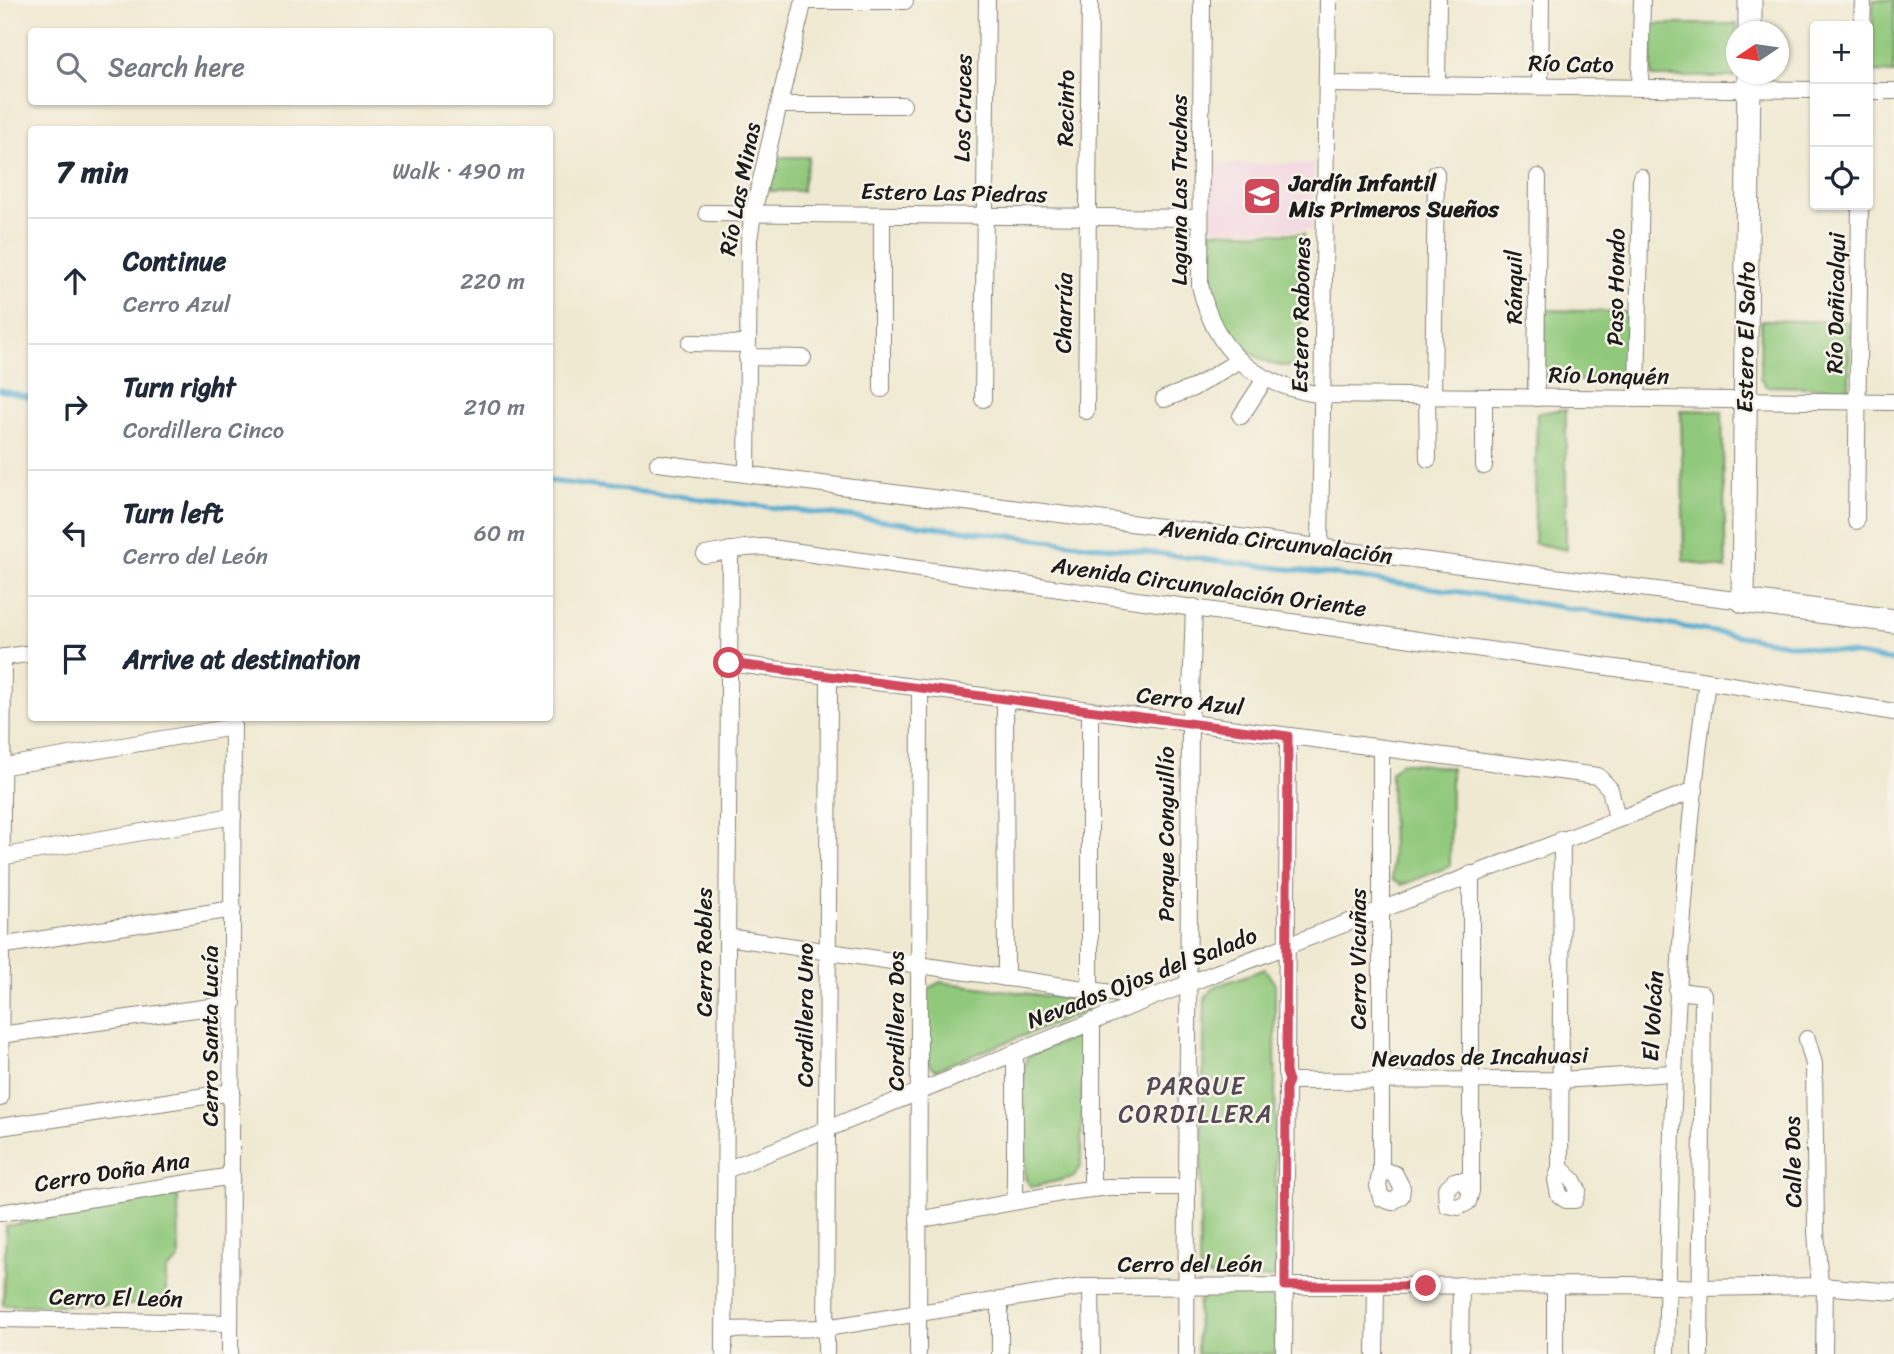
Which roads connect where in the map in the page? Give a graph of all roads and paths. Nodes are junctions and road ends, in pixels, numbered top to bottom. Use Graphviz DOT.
graph roads {
  1 [pos="987,0"];
  2 [pos="1090,0"];
  3 [pos="1202,0"];
  4 [pos="1328,0"];
  5 [pos="1438,0"];
  6 [pos="1541,0"];
  7 [pos="1642,0"];
  8 [pos="1750,0"];
  9 [pos="1863,0"];
  10 [pos="804,1"];
  11 [pos="905,1"];
  12 [pos="1750,21"];
  13 [pos="1862,21"];
  14 [pos="1726,82"];
  15 [pos="1327,84"];
  16 [pos="1749,84"];
  17 [pos="1771,84"];
  18 [pos="1437,85"];
  19 [pos="1540,86"];
  20 [pos="1640,88"];
  21 [pos="1810,89"];
  22 [pos="1873,90"];
  23 [pos="1894,91"];
  24 [pos="779,105"];
  25 [pos="903,105"];
  26 [pos="1436,173"];
  27 [pos="1538,177"];
  28 [pos="1641,177"];
  29 [pos="1860,210"];
  30 [pos="707,213"];
  31 [pos="753,213"];
  32 [pos="882,215"];
  33 [pos="985,216"];
  34 [pos="1088,217"];
  35 [pos="1199,218"];
  36 [pos="690,343"];
  37 [pos="747,351"];
  38 [pos="803,358"];
  39 [pos="1238,361"];
  40 [pos="1265,379"];
  41 [pos="882,388"];
  42 [pos="1323,395"];
  43 [pos="1430,396"];
  44 [pos="1484,397"];
  45 [pos="1536,398"];
  46 [pos="983,399"];
  47 [pos="1164,399"];
  48 [pos="1637,399"];
  49 [pos="1745,400"];
  50 [pos="1858,401"];
  51 [pos="1894,402"];
  52 [pos="1086,411"];
  53 [pos="1241,416"];
  54 [pos="1428,459"];
  55 [pos="657,463"];
  56 [pos="1484,466"];
  57 [pos="747,474"];
  58 [pos="1856,522"];
  59 [pos="1320,547"];
  60 [pos="730,550"];
  61 [pos="705,555"];
  62 [pos="1743,601"];
  63 [pos="1194,607"];
  64 [pos="1894,621"];
  65 [pos="28,654"];
  66 [pos="2,658"];
  67 [pos="729,663"];
  68 [pos="829,677"];
  69 [pos="1707,681"];
  70 [pos="920,689"];
  71 [pos="1005,700"];
  72 [pos="1090,711"];
  73 [pos="1894,712"];
  74 [pos="233,722"];
  75 [pos="1190,724"];
  76 [pos="1288,736"];
  77 [pos="1381,748"];
  78 [pos="2,767"];
  79 [pos="1695,790"];
  80 [pos="233,816"];
  81 [pos="1617,818"];
  82 [pos="1562,839"];
  83 [pos="1,857"];
  84 [pos="1471,874"];
  85 [pos="233,909"];
  86 [pos="1380,909"];
  87 [pos="727,937"];
  88 [pos="0,946"];
  89 [pos="1286,946"];
  90 [pos="828,952"];
  91 [pos="919,965"];
  92 [pos="1006,978"];
  93 [pos="1188,983"];
  94 [pos="1090,990"];
  95 [pos="1676,991"];
  96 [pos="1137,1003"];
  97 [pos="233,1004"];
  98 [pos="1092,1021"];
  99 [pos="0,1035"];
  100 [pos="1807,1040"];
  101 [pos="1015,1053"];
  102 [pos="1673,1073"];
  103 [pos="1560,1080"];
  104 [pos="1289,1081"];
  105 [pos="1471,1081"];
  106 [pos="1381,1082"];
  107 [pos="232,1092"];
  108 [pos="918,1092"];
  109 [pos="0,1098"];
  110 [pos="0,1127"];
  111 [pos="827,1129"];
  112 [pos="1560,1168"];
  113 [pos="726,1170"];
  114 [pos="1381,1170"];
  115 [pos="232,1176"];
  116 [pos="1187,1186"];
  117 [pos="1093,1189"];
  118 [pos="1471,1191"];
  119 [pos="1015,1201"];
  120 [pos="0,1213"];
  121 [pos="918,1220"];
  122 [pos="1461,1285"];
  123 [pos="1555,1285"];
  124 [pos="1285,1286"];
  125 [pos="1376,1286"];
  126 [pos="1667,1286"];
  127 [pos="1822,1286"];
  128 [pos="1091,1287"];
  129 [pos="1187,1287"];
  130 [pos="1702,1288"];
  131 [pos="1894,1292"];
  132 [pos="1000,1300"];
  133 [pos="918,1313"];
  134 [pos="0,1319"];
  135 [pos="230,1323"];
  136 [pos="826,1328"];
  137 [pos="724,1329"];
  138 [pos="230,1354"];
  139 [pos="724,1354"];
  140 [pos="826,1354"];
  141 [pos="918,1354"];
  142 [pos="1000,1354"];
  143 [pos="1092,1354"];
  144 [pos="1186,1354"];
  145 [pos="1284,1354"];
  146 [pos="1376,1354"];
  147 [pos="1460,1354"];
  148 [pos="1555,1354"];
  149 [pos="1666,1354"];
  150 [pos="1700,1354"];
  151 [pos="1824,1354"];
  1 -- 33 [label="street, Los Cruces"];
  2 -- 34 [label="street, Recinto"];
  3 -- 35 [label="street, Laguna Las Truchas"];
  4 -- 15 [label="street, Estero Rabones"];
  5 -- 18 [label="street"];
  6 -- 19 [label="street"];
  7 -- 20 [label="street"];
  8 -- 12 [label="street"];
  9 -- 13 [label="street"];
  10 -- 11 [label="street"];
  10 -- 24 [label="street, Río Las Minas"];
  14 -- 20 [label="street, Río Cato"];
  15 -- 18 [label="street, Río Cato"];
  15 -- 42 [label="street, Estero Rabones"];
  16 -- 49 [label="street, Estero El Salto"];
  17 -- 21 [label="street, Río Cato"];
  18 -- 19 [label="street, Río Cato"];
  19 -- 20 [label="street, Río Cato"];
  22 -- 23 [label="street"];
  24 -- 25 [label="street"];
  24 -- 31 [label="street, Río Las Minas"];
  26 -- 43 [label="street"];
  27 -- 45 [label="street, Ránquil"];
  28 -- 48 [label="street, Paso Hondo"];
  29 -- 50 [label="street, Río Dañicalqui"];
  30 -- 31 [label="street, Estero Las Piedras"];
  31 -- 32 [label="street, Estero Las Piedras"];
  31 -- 37 [label="street, Río Las Minas"];
  32 -- 33 [label="street, Estero Las Piedras"];
  32 -- 41 [label="street"];
  33 -- 34 [label="street, Estero Las Piedras"];
  33 -- 46 [label="street, Los Cruces"];
  34 -- 35 [label="street, Estero Las Piedras"];
  34 -- 52 [label="street, Charrúa"];
  35 -- 39 [label="street, Laguna Las Truchas"];
  36 -- 37 [label="street"];
  37 -- 38 [label="street"];
  37 -- 57 [label="street, Río Las Minas"];
  39 -- 40 [label="street, Laguna Las Truchas"];
  39 -- 47 [label="street"];
  40 -- 42 [label="street, Laguna Las Truchas"];
  40 -- 53 [label="street"];
  42 -- 43 [label="street, Río Lonquén"];
  42 -- 59 [label="street, Estero Rabones"];
  43 -- 44 [label="street, Río Lonquén"];
  43 -- 54 [label="street"];
  44 -- 45 [label="street, Río Lonquén"];
  44 -- 56 [label="street"];
  45 -- 48 [label="street, Río Lonquén"];
  48 -- 49 [label="street, Río Lonquén"];
  49 -- 50 [label="street, Río Lonquén"];
  49 -- 62 [label="street, Estero El Salto"];
  50 -- 51 [label="street, Río Lonquén"];
  50 -- 58 [label="street, Río Dañicalqui"];
  55 -- 57 [label="street, Avenida Circunvalación"];
  57 -- 59 [label="street, Avenida Circunvalación"];
  59 -- 62 [label="street, Avenida Circunvalación"];
  60 -- 61 [label="street, Avenida Circunvalación Oriente"];
  60 -- 63 [label="street, Avenida Circunvalación Oriente"];
  60 -- 67 [label="street, Cerro Robles"];
  62 -- 64 [label="street, Avenida Circunvalación"];
  63 -- 69 [label="street, Avenida Circunvalación Oriente"];
  63 -- 75 [label="street, Parque Conguillío"];
  65 -- 66 [label="street"];
  66 -- 78 [label="street"];
  67 -- 68 [label="street, Cerro Azul"];
  67 -- 87 [label="street, Cerro Robles"];
  68 -- 70 [label="street, Cerro Azul"];
  68 -- 90 [label="street, Cordillera Uno"];
  69 -- 73 [label="street"];
  69 -- 79 [label="street, El Volcán"];
  70 -- 71 [label="street, Cerro Azul"];
  70 -- 91 [label="street, Cordillera Dos"];
  71 -- 72 [label="street, Cerro Azul"];
  71 -- 92 [label="street"];
  72 -- 75 [label="street, Cerro Azul"];
  72 -- 94 [label="street"];
  74 -- 78 [label="street"];
  74 -- 80 [label="street, Cerro Santa Lucía"];
  75 -- 76 [label="street, Cerro Azul"];
  75 -- 93 [label="street, Parque Conguillío"];
  76 -- 77 [label="street, Cerro Azul"];
  76 -- 89 [label="street"];
  77 -- 81 [label="street, Cerro Azul"];
  77 -- 86 [label="street, Cerro Vicuñas"];
  78 -- 83 [label="street"];
  79 -- 81 [label="street, Nevados Ojos del Salado"];
  79 -- 95 [label="street, El Volcán"];
  80 -- 83 [label="street"];
  80 -- 85 [label="street, Cerro Santa Lucía"];
  81 -- 82 [label="street, Nevados Ojos del Salado"];
  82 -- 84 [label="street, Nevados Ojos del Salado"];
  82 -- 103 [label="street"];
  83 -- 88 [label="street"];
  84 -- 86 [label="street, Nevados Ojos del Salado"];
  84 -- 105 [label="street"];
  85 -- 88 [label="street"];
  85 -- 97 [label="street, Cerro Santa Lucía"];
  86 -- 89 [label="street, Nevados Ojos del Salado"];
  86 -- 106 [label="street, Cerro Vicuñas"];
  87 -- 90 [label="street"];
  87 -- 113 [label="street, Cerro Robles"];
  88 -- 99 [label="street"];
  89 -- 93 [label="street, Nevados Ojos del Salado"];
  89 -- 104 [label="street"];
  90 -- 91 [label="street"];
  90 -- 111 [label="street, Cordillera Uno"];
  91 -- 92 [label="street"];
  91 -- 108 [label="street, Cordillera Dos"];
  92 -- 94 [label="street"];
  93 -- 96 [label="street, Nevados Ojos del Salado"];
  93 -- 116 [label="street, Parque Conguillío"];
  94 -- 96 [label="street"];
  95 -- 102 [label="street, El Volcán"];
  95 -- 130 [label="street"];
  96 -- 98 [label="street, Nevados Ojos del Salado"];
  97 -- 99 [label="street"];
  97 -- 107 [label="street, Cerro Santa Lucía"];
  98 -- 101 [label="street, Nevados Ojos del Salado"];
  98 -- 117 [label="street"];
  99 -- 109 [label="street"];
  100 -- 127 [label="street, Calle Dos"];
  101 -- 108 [label="street, Nevados Ojos del Salado"];
  101 -- 119 [label="street"];
  102 -- 103 [label="street, Nevados de Incahuasi"];
  102 -- 126 [label="street, El Volcán"];
  103 -- 105 [label="street, Nevados de Incahuasi"];
  103 -- 112 [label="street"];
  104 -- 106 [label="street, Nevados de Incahuasi"];
  104 -- 124 [label="street"];
  105 -- 106 [label="street, Nevados de Incahuasi"];
  105 -- 118 [label="street"];
  106 -- 114 [label="street, Cerro Vicuñas"];
  107 -- 110 [label="street"];
  107 -- 115 [label="street, Cerro Santa Lucía"];
  108 -- 111 [label="street, Nevados Ojos del Salado"];
  108 -- 121 [label="street, Cordillera Dos"];
  111 -- 113 [label="street, Nevados Ojos del Salado"];
  111 -- 136 [label="street, Cordillera Uno"];
  113 -- 137 [label="street, Cerro Robles"];
  115 -- 120 [label="street, Cerro Doña Ana"];
  115 -- 135 [label="street, Cerro Santa Lucía"];
  116 -- 117 [label="street"];
  116 -- 129 [label="street, Parque Conguillío"];
  117 -- 119 [label="street"];
  119 -- 121 [label="street"];
  121 -- 133 [label="street, Cordillera Dos"];
  122 -- 123 [label="street, Cerro del León"];
  122 -- 125 [label="street, Cerro del León"];
  122 -- 147 [label="street"];
  123 -- 126 [label="street, Cerro del León"];
  123 -- 148 [label="street"];
  124 -- 125 [label="street, Cerro del León"];
  124 -- 129 [label="street, Cerro del León"];
  124 -- 145 [label="street"];
  125 -- 146 [label="street"];
  126 -- 130 [label="street, Cerro del León"];
  126 -- 149 [label="street, El Volcán"];
  127 -- 130 [label="street, Cerro del León"];
  127 -- 131 [label="street, Cerro del León"];
  127 -- 151 [label="street, Calle Dos"];
  128 -- 129 [label="street, Cerro del León"];
  128 -- 132 [label="street, Cerro del León"];
  128 -- 143 [label="street"];
  129 -- 144 [label="street, Parque Conguillío"];
  130 -- 150 [label="street"];
  132 -- 133 [label="street, Cerro del León"];
  132 -- 142 [label="street"];
  133 -- 136 [label="street, Cerro del León"];
  133 -- 141 [label="street, Cordillera Dos"];
  134 -- 135 [label="street, Cerro El León"];
  135 -- 138 [label="street, Cerro Santa Lucía"];
  136 -- 137 [label="street, Cerro del León"];
  136 -- 140 [label="street, Cordillera Uno"];
  137 -- 139 [label="street, Cerro Robles"];
}
